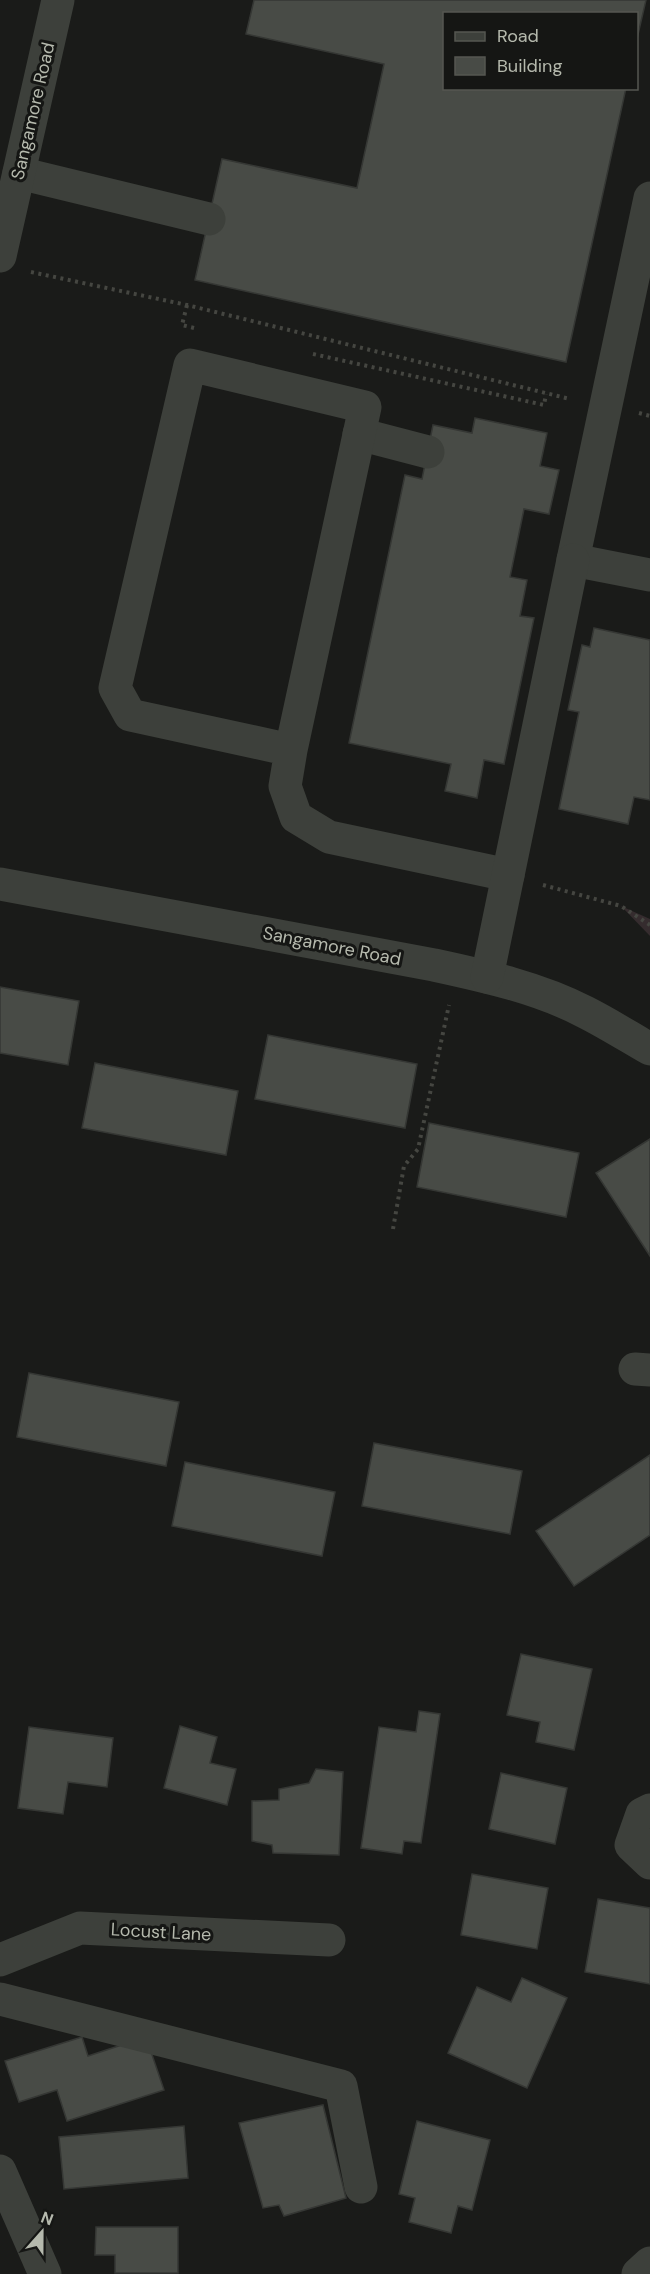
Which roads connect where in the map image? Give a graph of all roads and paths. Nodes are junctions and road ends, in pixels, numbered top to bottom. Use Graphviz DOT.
graph roads {
  1 [pos="58,0"];
  2 [pos="19,173"];
  3 [pos="650,198"];
  4 [pos="209,219"];
  5 [pos="0,256"];
  6 [pos="30,272"];
  7 [pos="187,305"];
  8 [pos="182,325"];
  9 [pos="305,353"];
  10 [pos="546,394"];
  11 [pos="606,406"];
  12 [pos="362,421"];
  13 [pos="428,452"];
  14 [pos="573,560"];
  15 [pos="650,575"];
  16 [pos="291,750"];
  17 [pos="508,875"];
  18 [pos="0,884"];
  19 [pos="650,925"];
  20 [pos="487,977"];
  21 [pos="450,1004"];
  22 [pos="650,1049"];
  23 [pos="393,1229"];
  24 [pos="650,1810"];
  25 [pos="650,1863"];
  26 [pos="329,1940"];
  27 [pos="0,1960"];
  28 [pos="0,1999"];
  29 [pos="0,2171"];
  30 [pos="361,2187"];
  31 [pos="650,2263"];
  32 [pos="45,2274"];
  33 [pos="638,2274"];
  1 -- 2 [label="street, Sangamore Road"];
  2 -- 4 [label="street"];
  2 -- 5 [label="street, Sangamore Road"];
  3 -- 11 [label="street"];
  6 -- 7 [label="path"];
  7 -- 8 [label="path"];
  7 -- 10 [label="path"];
  9 -- 10 [label="path"];
  10 -- 11 [label="path"];
  11 -- 14 [label="street"];
  12 -- 13 [label="street"];
  12 -- 16 [label="street"];
  12 -- 16 [label="street"];
  14 -- 15 [label="street"];
  14 -- 17 [label="street"];
  16 -- 17 [label="street"];
  17 -- 19 [label="path"];
  17 -- 20 [label="street"];
  18 -- 20 [label="street, Sangamore Road"];
  20 -- 22 [label="street, Sangamore Road"];
  21 -- 23 [label="path"];
  24 -- 25 [label="street"];
  26 -- 27 [label="street, Locust Lane"];
  28 -- 30 [label="street"];
  29 -- 32 [label="street"];
  31 -- 33 [label="street"];
}
